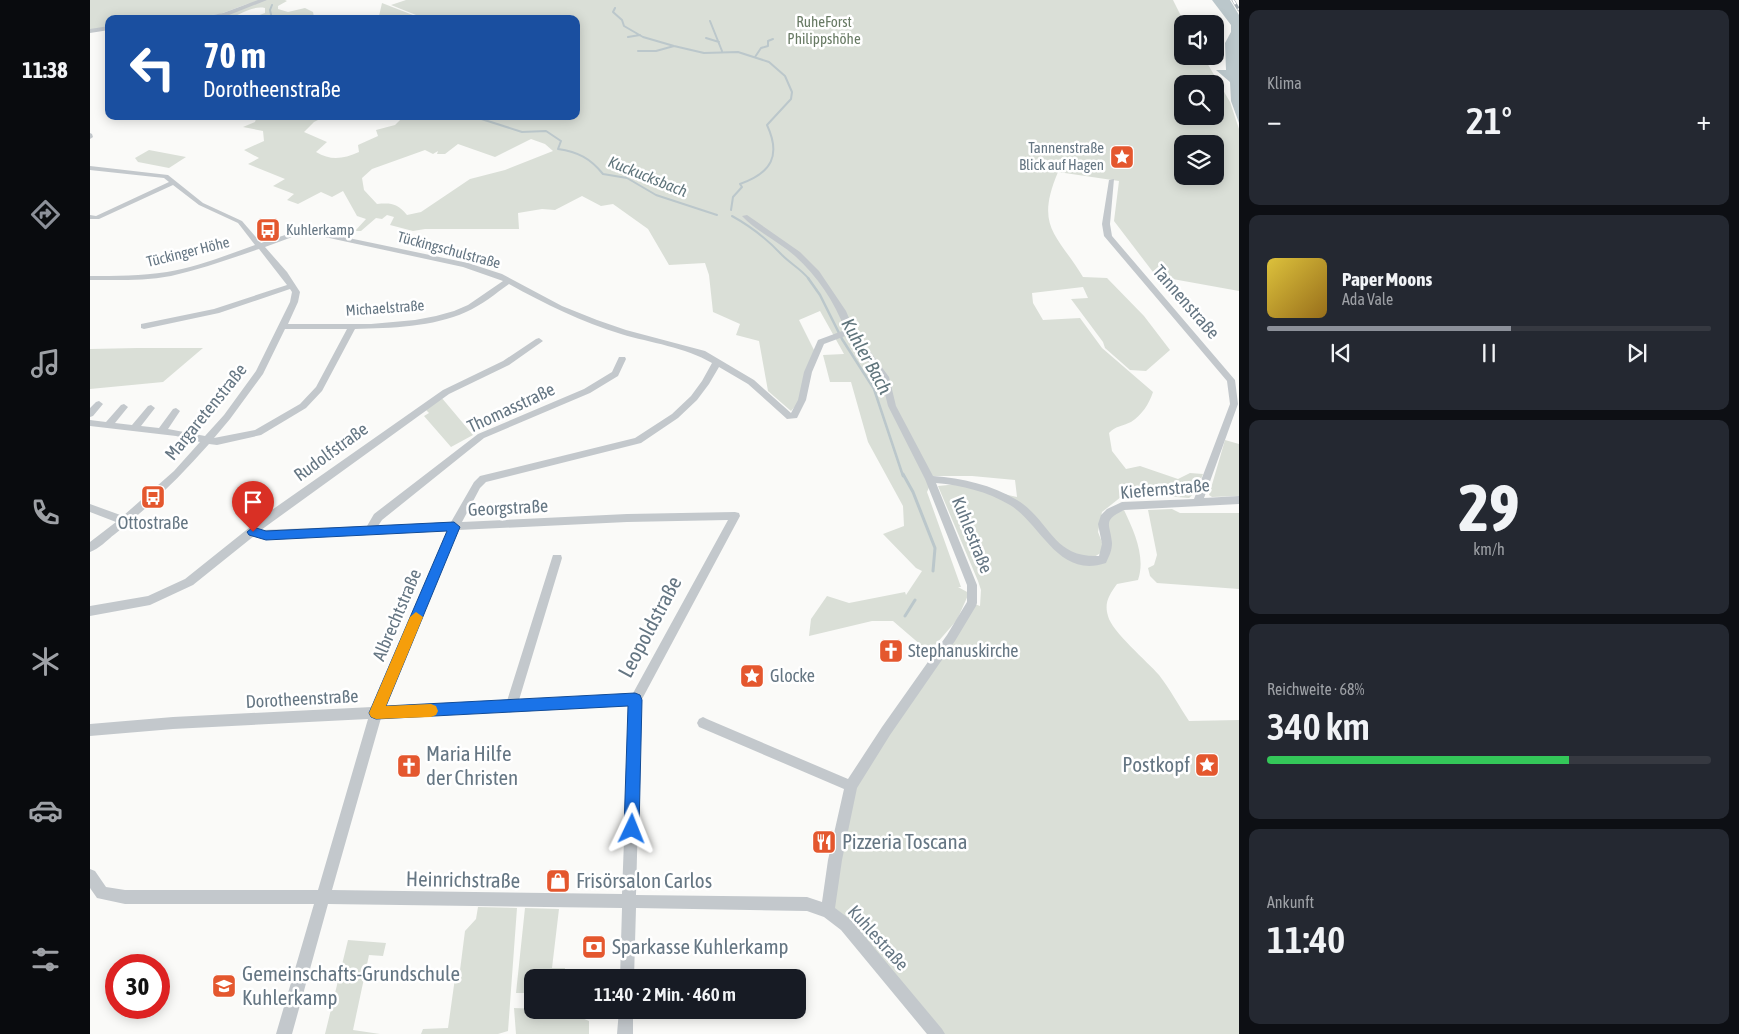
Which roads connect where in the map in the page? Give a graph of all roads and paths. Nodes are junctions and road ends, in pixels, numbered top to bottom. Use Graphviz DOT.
graph roads {
  1 [pos="264,0"];
  2 [pos="224,15"];
  3 [pos="105,29"];
  4 [pos="90,31"];
  5 [pos="90,168"];
  6 [pos="1112,180"];
  7 [pos="174,182"];
  8 [pos="745,216"];
  9 [pos="90,217"];
  10 [pos="261,246"];
  11 [pos="90,278"];
  12 [pos="510,281"];
  13 [pos="292,286"];
  14 [pos="353,325"];
  15 [pos="144,326"];
  16 [pos="282,326"];
  17 [pos="847,332"];
  18 [pos="539,341"];
  19 [pos="622,359"];
  20 [pos="717,362"];
  21 [pos="99,404"];
  22 [pos="124,407"];
  23 [pos="151,408"];
  24 [pos="176,411"];
  25 [pos="90,414"];
  26 [pos="90,423"];
  27 [pos="108,425"];
  28 [pos="134,428"];
  29 [pos="160,431"];
  30 [pos="208,439"];
  31 [pos="930,479"];
  32 [pos="1239,500"];
  33 [pos="1198,502"];
  34 [pos="90,508"];
  35 [pos="734,516"];
  36 [pos="126,522"];
  37 [pos="454,527"];
  38 [pos="370,530"];
  39 [pos="253,532"];
  40 [pos="90,548"];
  41 [pos="556,558"];
  42 [pos="90,611"];
  43 [pos="635,700"];
  44 [pos="511,707"];
  45 [pos="376,713"];
  46 [pos="703,723"];
  47 [pos="90,730"];
  48 [pos="851,786"];
  49 [pos="90,876"];
  50 [pos="322,897"];
  51 [pos="629,903"];
  52 [pos="828,911"];
  53 [pos="627,969"];
  54 [pos="626,1019"];
  55 [pos="284,1034"];
  56 [pos="625,1034"];
  57 [pos="937,1034"];
  1 -- 2 [label="street"];
  3 -- 4 [label="street"];
  5 -- 7 [label="street"];
  6 -- 33 [label="street, Tannenstraße"];
  7 -- 9 [label="street"];
  7 -- 10 [label="street"];
  8 -- 17 [label="street, Kuhlestraße"];
  10 -- 11 [label="street, Tückinger Höhe"];
  10 -- 12 [label="street, Tückingschulstraße"];
  10 -- 13 [label="street"];
  12 -- 14 [label="street, Michaelstraße"];
  12 -- 20 [label="street, Tückingschulstraße"];
  13 -- 15 [label="street"];
  13 -- 16 [label="street, Margaretenstraße"];
  14 -- 16 [label="street, Michaelstraße"];
  14 -- 30 [label="street"];
  16 -- 30 [label="street, Margaretenstraße"];
  17 -- 20 [label="street, Tückingschulstraße"];
  17 -- 31 [label="street, Kuhlestraße"];
  18 -- 39 [label="street, Rudolfstraße"];
  19 -- 38 [label="street, Thomasstraße"];
  20 -- 37 [label="street, Albrechtstraße"];
  21 -- 25 [label="street"];
  22 -- 27 [label="street"];
  23 -- 28 [label="street"];
  24 -- 29 [label="street"];
  26 -- 27 [label="street"];
  27 -- 28 [label="street"];
  28 -- 29 [label="street"];
  29 -- 30 [label="street"];
  30 -- 36 [label="street, Margaretenstraße"];
  31 -- 33 [label="street, Kiefernstraße"];
  31 -- 48 [label="street, Kuhlestraße"];
  32 -- 33 [label="street, Kiefernstraße"];
  34 -- 36 [label="street"];
  35 -- 37 [label="street, Georgstraße"];
  35 -- 43 [label="street, Leopoldstraße"];
  36 -- 40 [label="street, Margaretenstraße"];
  37 -- 38 [label="street, Georgstraße"];
  37 -- 45 [label="street, Albrechtstraße"];
  38 -- 39 [label="street, Georgstraße"];
  39 -- 42 [label="street, Rudolfstraße"];
  41 -- 44 [label="street"];
  43 -- 44 [label="street, Dorotheenstraße"];
  43 -- 51 [label="street, Leopoldstraße"];
  44 -- 45 [label="street, Dorotheenstraße"];
  45 -- 47 [label="street, Dorotheenstraße"];
  45 -- 50 [label="street, Albrechtstraße"];
  46 -- 48 [label="street"];
  48 -- 52 [label="street, Kuhlestraße"];
  49 -- 50 [label="street, Heinrichstraße"];
  50 -- 51 [label="street, Heinrichstraße"];
  50 -- 55 [label="street, Albrechtstraße"];
  51 -- 52 [label="street, Heinrichstraße"];
  51 -- 53 [label="street, Leopoldstraße"];
  52 -- 57 [label="street, Kuhlestraße"];
  54 -- 56 [label="street"];
}
